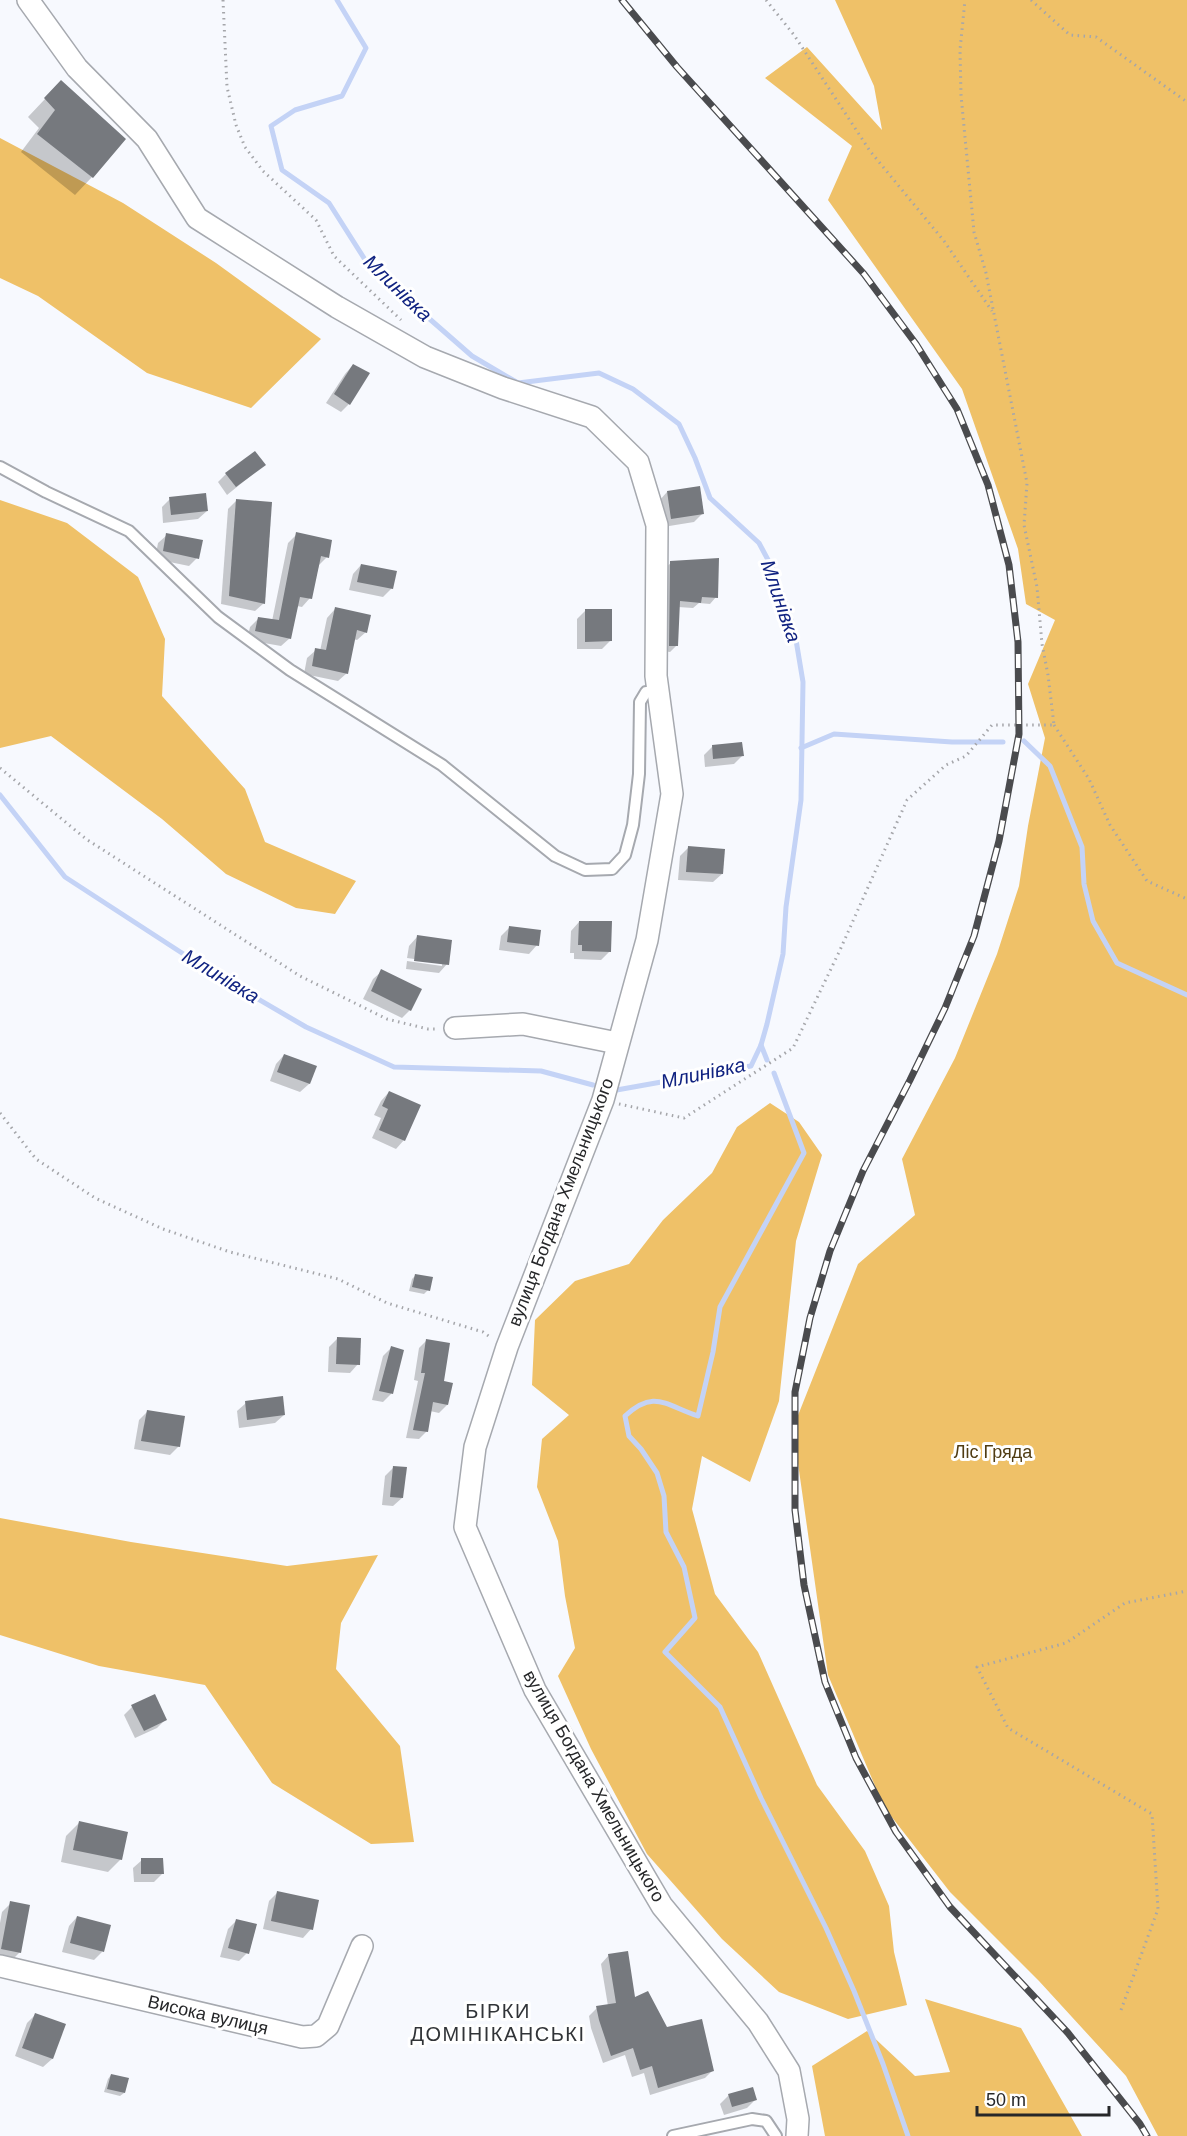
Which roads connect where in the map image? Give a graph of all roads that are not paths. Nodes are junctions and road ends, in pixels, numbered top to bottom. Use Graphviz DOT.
graph roads {
  1 [pos="28,0"];
  2 [pos="0,466"];
  3 [pos="658,692"];
  4 [pos="455,1028"];
  5 [pos="617,1044"];
  6 [pos="362,1946"];
  7 [pos="0,1966"];
  8 [pos="673,2136"];
  9 [pos="776,2136"];
  10 [pos="797,2136"];
  1 -- 3 [label="street, вулиця Богдана Хмельницького"];
  2 -- 3 [label="lane"];
  3 -- 5 [label="street, вулиця Богдана Хмельницького"];
  4 -- 5 [label="street"];
  5 -- 10 [label="street, вулиця Богдана Хмельницького"];
  6 -- 7 [label="street, Висока вулиця"];
  8 -- 9 [label="lane"];
}
